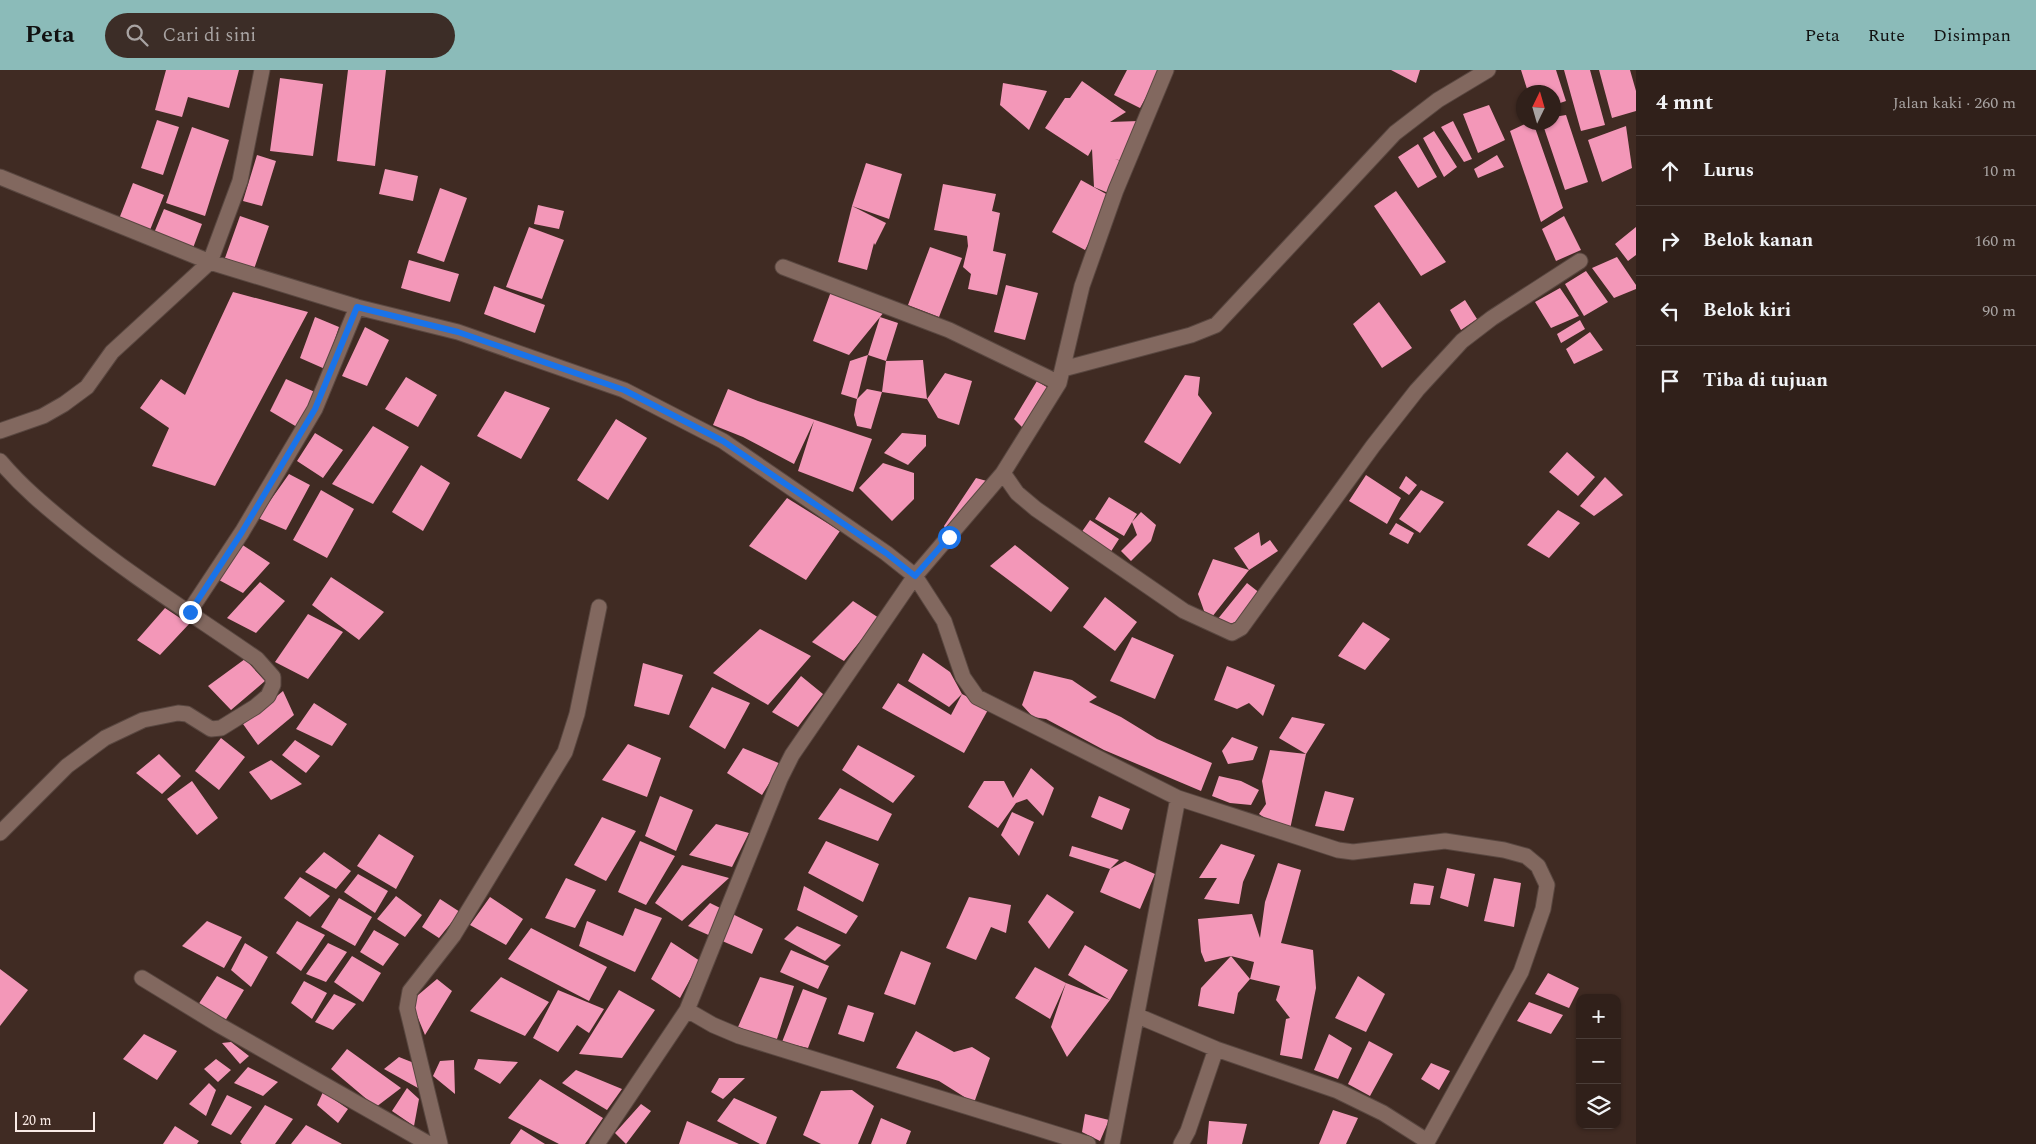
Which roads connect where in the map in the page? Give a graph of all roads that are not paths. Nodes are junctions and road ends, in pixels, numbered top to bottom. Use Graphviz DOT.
graph roads {
  1 [pos="262,70"];
  2 [pos="1166,70"];
  3 [pos="1488,70"];
  4 [pos="0,176"];
  5 [pos="1580,261"];
  6 [pos="210,262"];
  7 [pos="783,267"];
  8 [pos="357,307"];
  9 [pos="1061,376"];
  10 [pos="0,431"];
  11 [pos="0,461"];
  12 [pos="1002,473"];
  13 [pos="915,576"];
  14 [pos="599,607"];
  15 [pos="190,612"];
  16 [pos="1178,798"];
  17 [pos="0,833"];
  18 [pos="142,978"];
  19 [pos="687,1010"];
  20 [pos="1138,1016"];
  21 [pos="1216,1049"];
  22 [pos="1426,1143"];
  23 [pos="429,1144"];
  24 [pos="440,1144"];
  25 [pos="597,1144"];
  26 [pos="1088,1144"];
  27 [pos="1112,1144"];
  28 [pos="1181,1144"];
  1 -- 6 [label="street"];
  2 -- 9 [label="street"];
  3 -- 9 [label="street"];
  4 -- 6 [label="street"];
  5 -- 12 [label="street"];
  6 -- 8 [label="street"];
  6 -- 10 [label="street"];
  7 -- 9 [label="street"];
  8 -- 13 [label="street"];
  8 -- 15 [label="street"];
  9 -- 12 [label="street"];
  11 -- 15 [label="street"];
  12 -- 13 [label="street"];
  13 -- 16 [label="street"];
  13 -- 19 [label="street"];
  14 -- 24 [label="street"];
  15 -- 17 [label="street"];
  16 -- 20 [label="street"];
  16 -- 22 [label="street"];
  18 -- 23 [label="street"];
  19 -- 25 [label="street"];
  19 -- 26 [label="street"];
  20 -- 21 [label="street"];
  20 -- 27 [label="street"];
  21 -- 22 [label="street"];
  21 -- 28 [label="street"];
}
